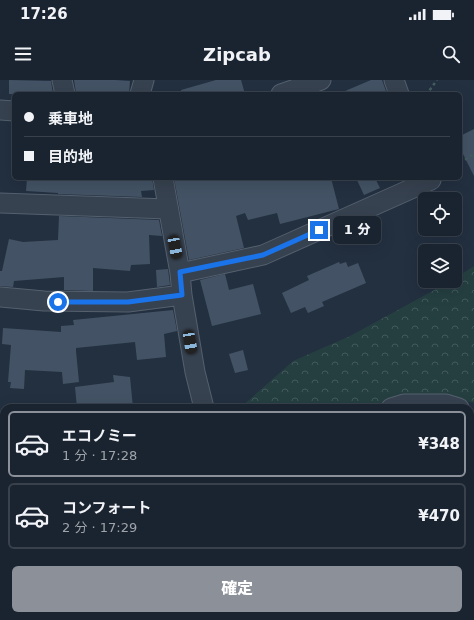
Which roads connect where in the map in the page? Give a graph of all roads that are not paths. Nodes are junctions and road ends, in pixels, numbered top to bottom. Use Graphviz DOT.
graph roads {
  1 [pos="62,80"];
  2 [pos="144,80"];
  3 [pos="394,80"];
  4 [pos="316,81"];
  5 [pos="64,92"];
  6 [pos="141,92"];
  7 [pos="286,92"];
  8 [pos="398,92"];
  9 [pos="0,110"];
  10 [pos="12,111"];
  11 [pos="163,180"];
  12 [pos="431,180"];
  13 [pos="0,203"];
  14 [pos="168,209"];
  15 [pos="180,272"];
  16 [pos="182,295"];
  17 [pos="0,297"];
  18 [pos="203,404"];
  19 [pos="404,404"];
  20 [pos="418,404"];
  21 [pos="418,404"];
  22 [pos="446,404"];
  1 -- 5 [label="street"];
  2 -- 6 [label="street"];
  3 -- 8 [label="street"];
  4 -- 7 [label="street"];
  9 -- 10 [label="street"];
  11 -- 14 [label="street"];
  12 -- 15 [label="street"];
  13 -- 14 [label="street"];
  14 -- 15 [label="street"];
  15 -- 16 [label="street"];
  16 -- 17 [label="street"];
  16 -- 18 [label="street"];
  19 -- 21 [label="street"];
  20 -- 22 [label="street"];
}
